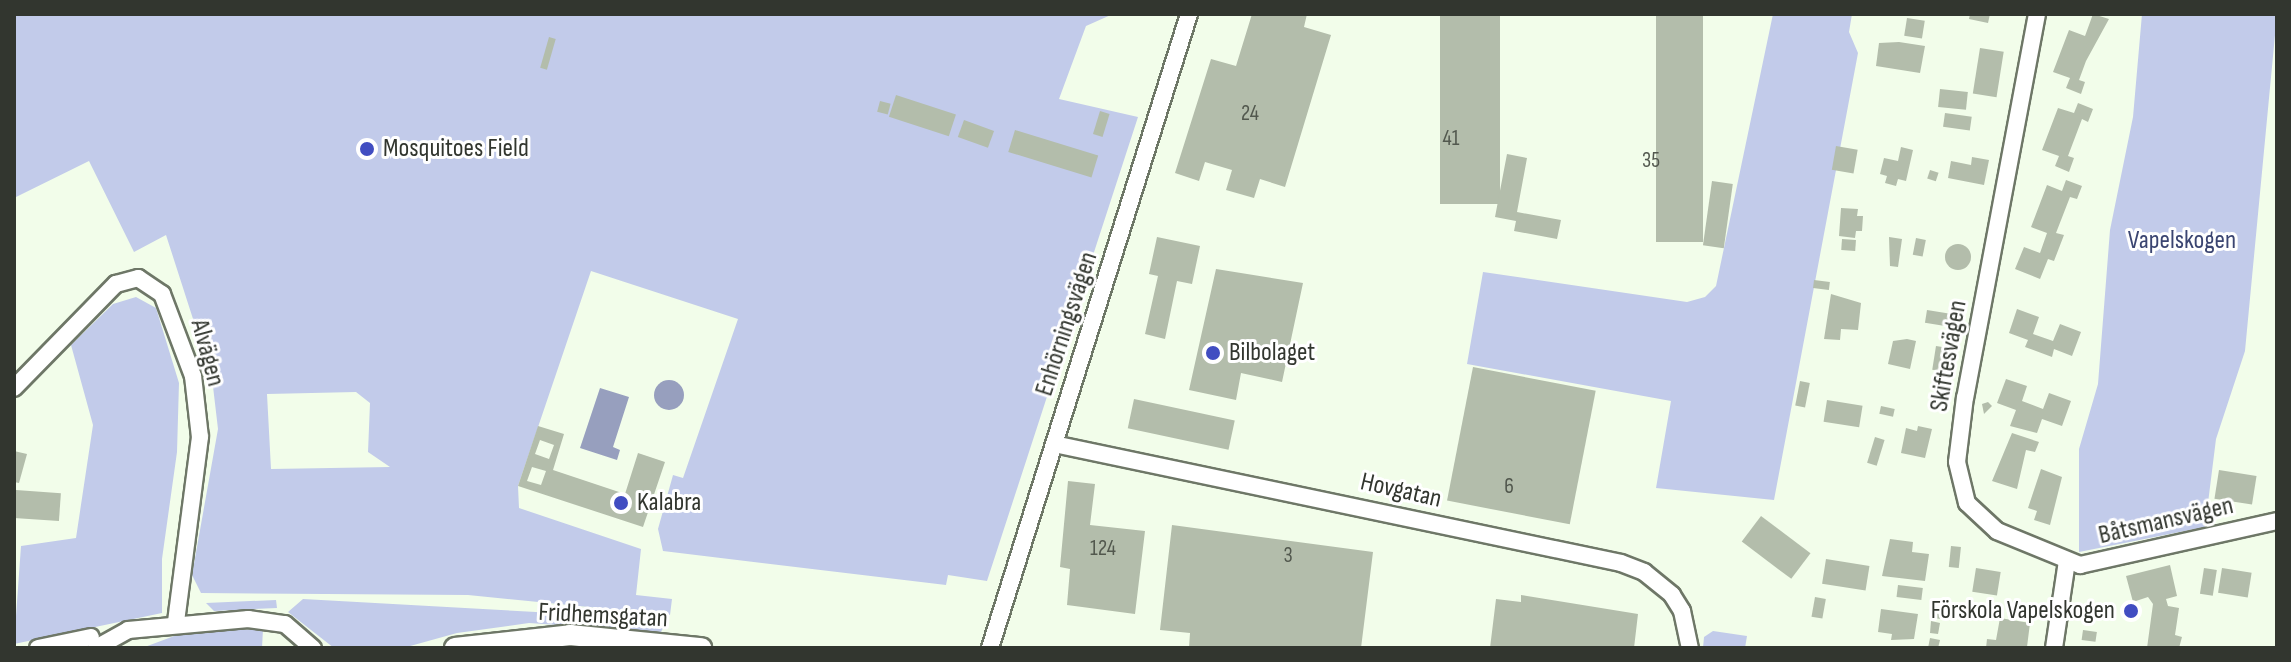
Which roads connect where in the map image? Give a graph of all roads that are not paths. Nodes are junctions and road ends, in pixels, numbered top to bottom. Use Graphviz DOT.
graph roads {
  1 [pos="1189,14"];
  2 [pos="2037,14"];
  3 [pos="14,388"];
  4 [pos="1054,444"];
  5 [pos="2277,521"];
  6 [pos="2067,561"];
  7 [pos="176,623"];
  8 [pos="94,642"];
  9 [pos="38,648"];
  10 [pos="313,648"];
  11 [pos="455,648"];
  12 [pos="701,648"];
  13 [pos="990,648"];
  14 [pos="1690,648"];
  15 [pos="2054,648"];
  1 -- 4 [label="street, Enhörningsvägen"];
  2 -- 6 [label="street, Skiftesvägen"];
  3 -- 7 [label="street, Alvägen"];
  4 -- 13 [label="street, Enhörningsvägen"];
  4 -- 14 [label="street, Hovgatan"];
  5 -- 6 [label="street, Båtsmansvägen"];
  6 -- 15 [label="street"];
  7 -- 8 [label="street"];
  7 -- 10 [label="street"];
  8 -- 9 [label="street"];
  11 -- 12 [label="street, Fridhemsgatan"];
}
